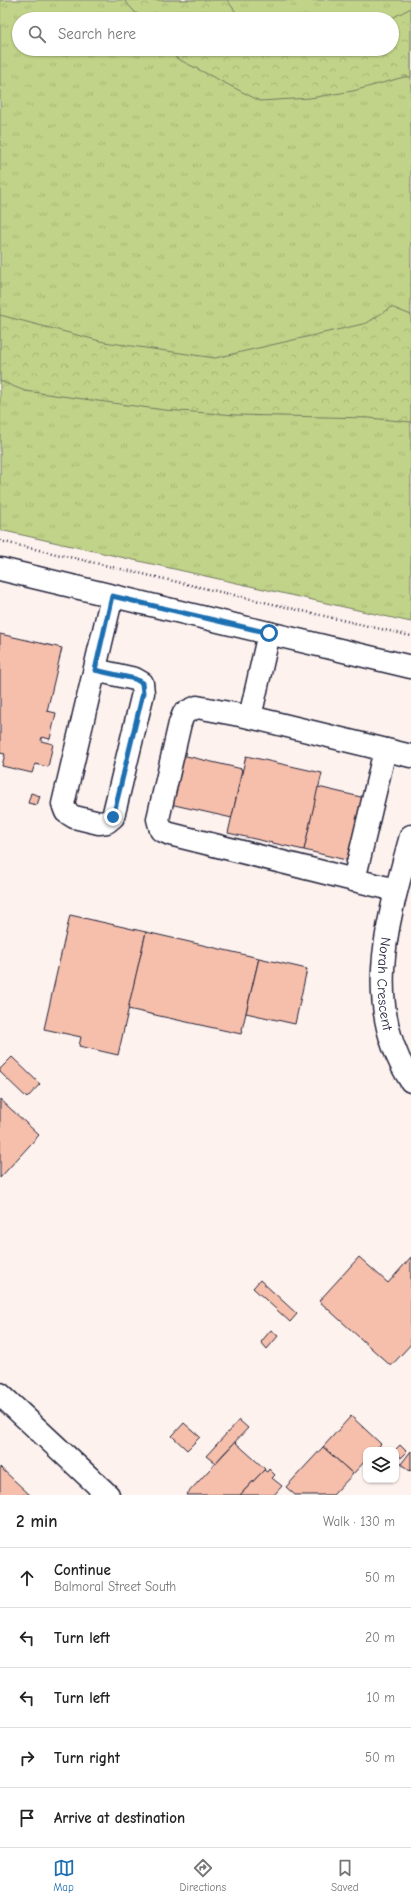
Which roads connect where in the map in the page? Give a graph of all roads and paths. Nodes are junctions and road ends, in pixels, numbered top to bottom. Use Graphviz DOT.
graph roads {
  1 [pos="0,541"];
  2 [pos="0,569"];
  3 [pos="112,596"];
  4 [pos="269,633"];
  5 [pos="411,636"];
  6 [pos="411,667"];
  7 [pos="95,670"];
  8 [pos="250,717"];
  9 [pos="385,750"];
  10 [pos="411,756"];
  11 [pos="411,836"];
  12 [pos="354,880"];
  13 [pos="396,890"];
  14 [pos="411,1081"];
  15 [pos="0,1394"];
  16 [pos="108,1495"];
  1 -- 5 [label="path"];
  2 -- 3 [label="main road"];
  3 -- 4 [label="main road"];
  3 -- 7 [label="main road"];
  4 -- 6 [label="main road"];
  4 -- 8 [label="main road"];
  7 -- 7 [label="main road"];
  8 -- 9 [label="main road"];
  8 -- 12 [label="main road"];
  9 -- 10 [label="main road"];
  9 -- 12 [label="main road"];
  11 -- 13 [label="main road, Norah Crescent"];
  12 -- 13 [label="main road"];
  13 -- 14 [label="main road, Norah Crescent"];
  15 -- 16 [label="main road"];
}
